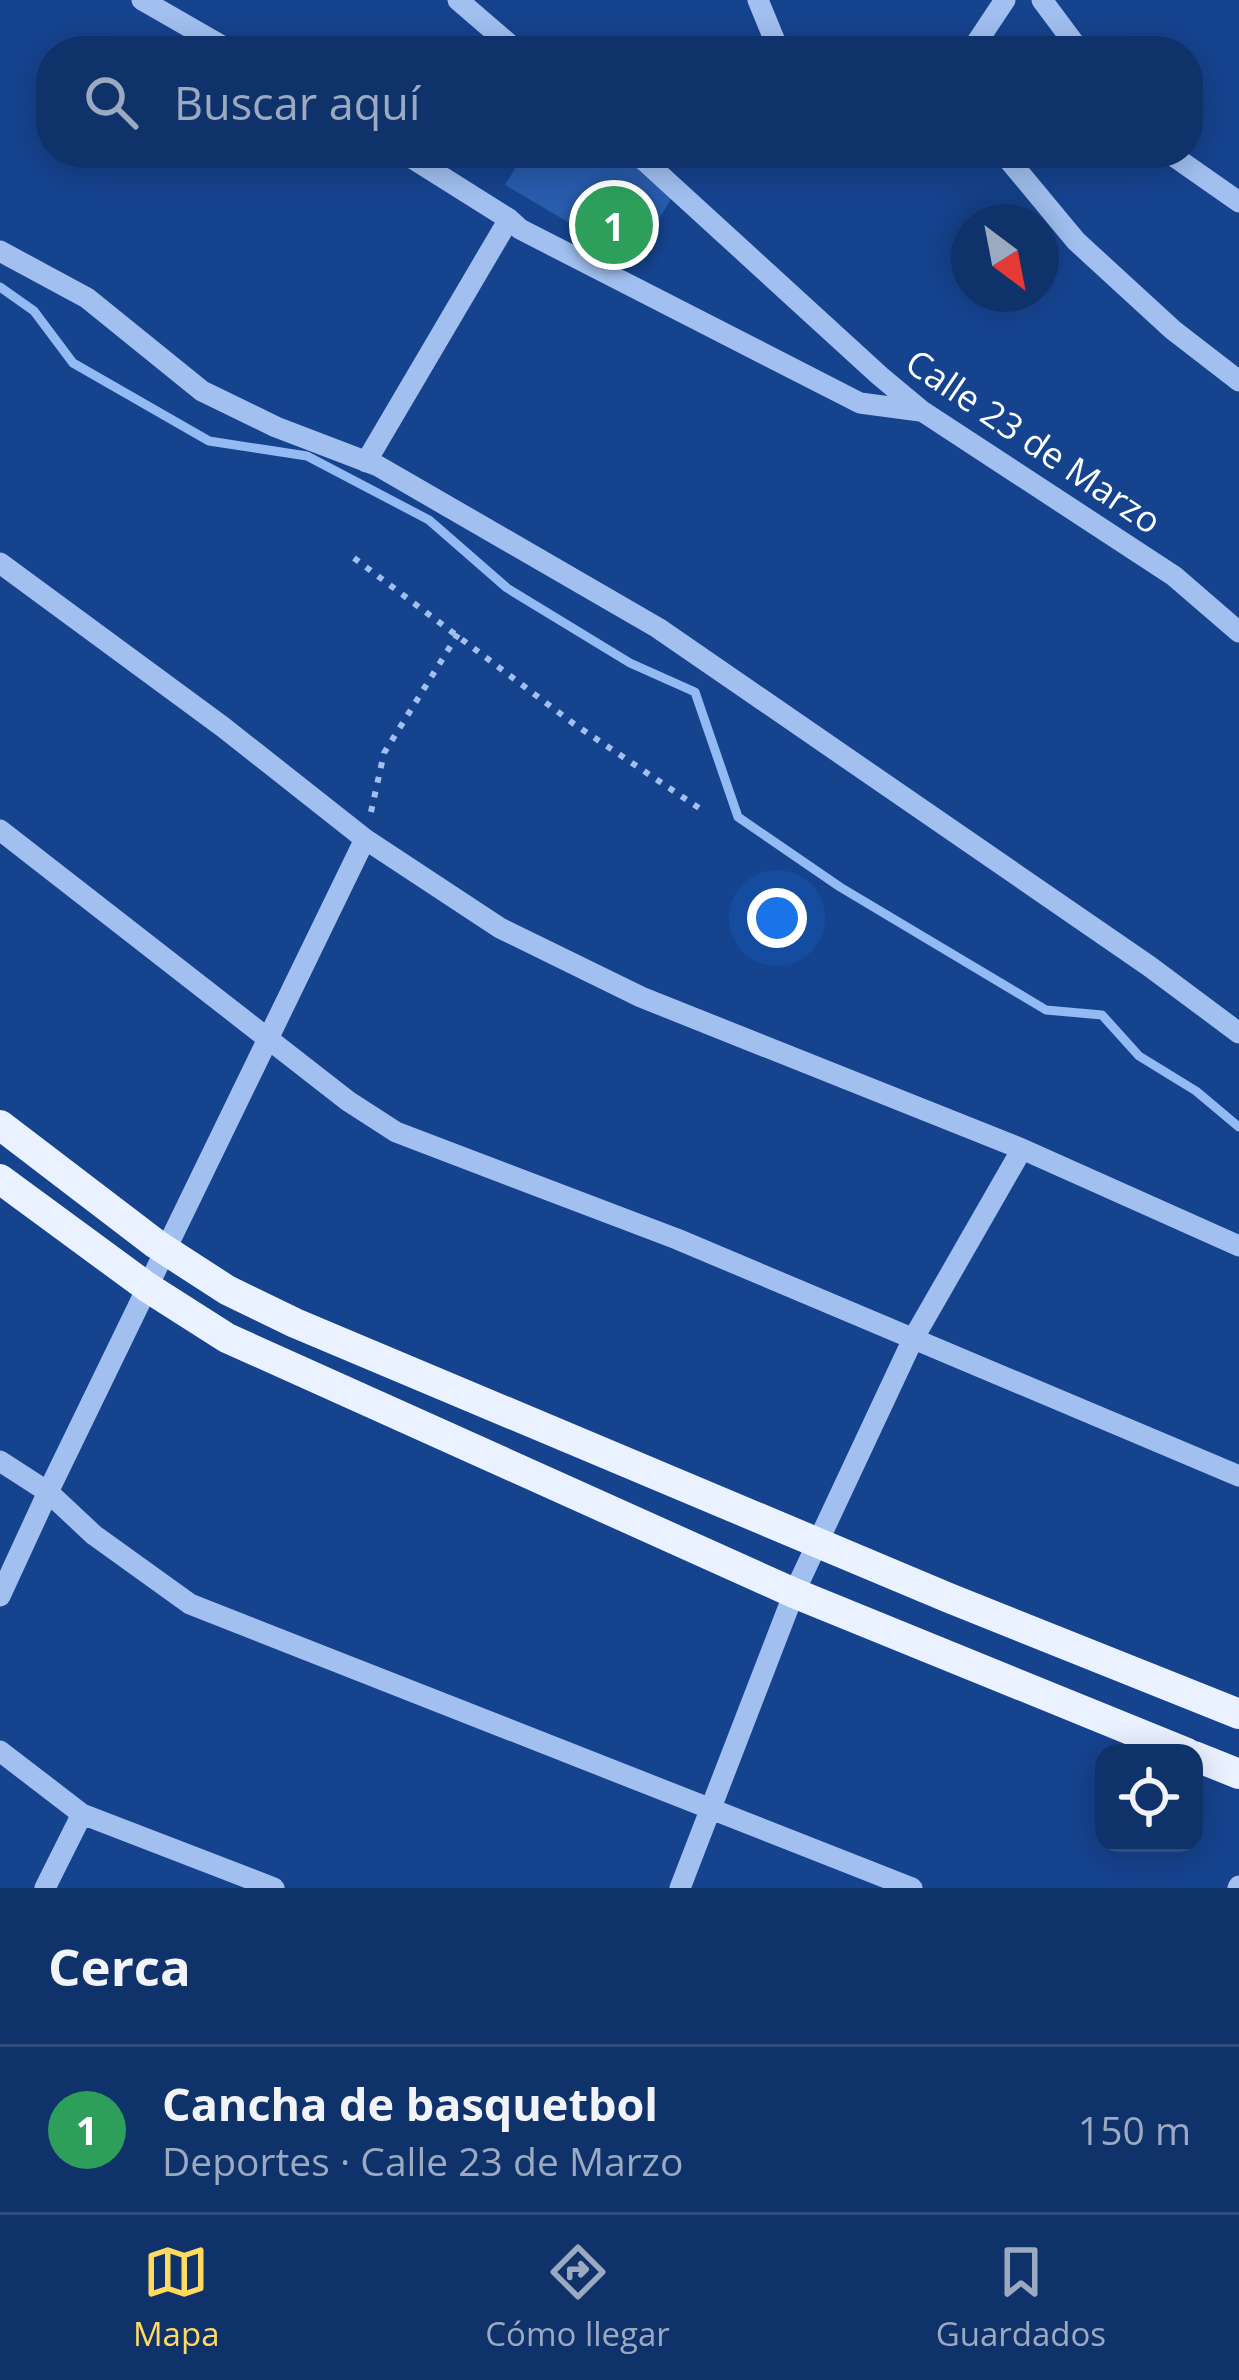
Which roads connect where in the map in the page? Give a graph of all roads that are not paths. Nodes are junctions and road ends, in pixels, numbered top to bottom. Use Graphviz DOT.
graph roads {
  1 [pos="142,0"];
  2 [pos="458,0"];
  3 [pos="758,0"];
  4 [pos="1005,0"];
  5 [pos="1042,0"];
  6 [pos="205,36"];
  7 [pos="500,36"];
  8 [pos="773,36"];
  9 [pos="981,36"];
  10 [pos="1069,36"];
  11 [pos="428,168"];
  12 [pos="652,168"];
  13 [pos="1015,168"];
  14 [pos="1190,168"];
  15 [pos="1239,202"];
  16 [pos="509,219"];
  17 [pos="0,251"];
  18 [pos="1239,381"];
  19 [pos="922,411"];
  20 [pos="367,462"];
  21 [pos="0,563"];
  22 [pos="1239,632"];
  23 [pos="0,830"];
  24 [pos="365,839"];
  25 [pos="1239,1033"];
  26 [pos="268,1040"];
  27 [pos="0,1125"];
  28 [pos="1022,1149"];
  29 [pos="0,1179"];
  30 [pos="1239,1246"];
  31 [pos="165,1250"];
  32 [pos="147,1287"];
  33 [pos="913,1340"];
  34 [pos="0,1461"];
  35 [pos="1239,1476"];
  36 [pos="47,1492"];
  37 [pos="818,1543"];
  38 [pos="794,1593"];
  39 [pos="0,1596"];
  40 [pos="1239,1714"];
  41 [pos="1166,1744"];
  42 [pos="0,1750"];
  43 [pos="1203,1759"];
  44 [pos="1239,1774"];
  45 [pos="710,1808"];
  46 [pos="82,1814"];
  47 [pos="46,1888"];
  48 [pos="274,1888"];
  49 [pos="680,1888"];
  50 [pos="912,1888"];
  1 -- 6 [label="street"];
  2 -- 7 [label="street"];
  3 -- 8 [label="street"];
  4 -- 9 [label="street"];
  5 -- 10 [label="street"];
  11 -- 16 [label="street"];
  12 -- 19 [label="street, Calle 23 de Marzo"];
  13 -- 18 [label="street"];
  14 -- 15 [label="street"];
  16 -- 19 [label="street"];
  16 -- 20 [label="street"];
  17 -- 20 [label="street"];
  19 -- 22 [label="street, Calle 23 de Marzo"];
  20 -- 25 [label="street"];
  21 -- 24 [label="street"];
  23 -- 26 [label="street"];
  24 -- 26 [label="street"];
  24 -- 28 [label="street"];
  26 -- 31 [label="street"];
  26 -- 33 [label="street"];
  27 -- 31 [label="main road"];
  28 -- 30 [label="street"];
  28 -- 33 [label="street"];
  29 -- 32 [label="main road"];
  31 -- 32 [label="street"];
  31 -- 37 [label="main road"];
  32 -- 36 [label="street"];
  32 -- 38 [label="main road"];
  33 -- 35 [label="street"];
  33 -- 37 [label="street"];
  34 -- 36 [label="street"];
  36 -- 39 [label="street"];
  36 -- 45 [label="street"];
  37 -- 38 [label="street"];
  37 -- 40 [label="main road"];
  38 -- 41 [label="main road"];
  38 -- 45 [label="street"];
  42 -- 46 [label="street"];
  43 -- 44 [label="main road"];
  45 -- 49 [label="street"];
  45 -- 50 [label="street"];
  46 -- 47 [label="street"];
  46 -- 48 [label="street"];
}
